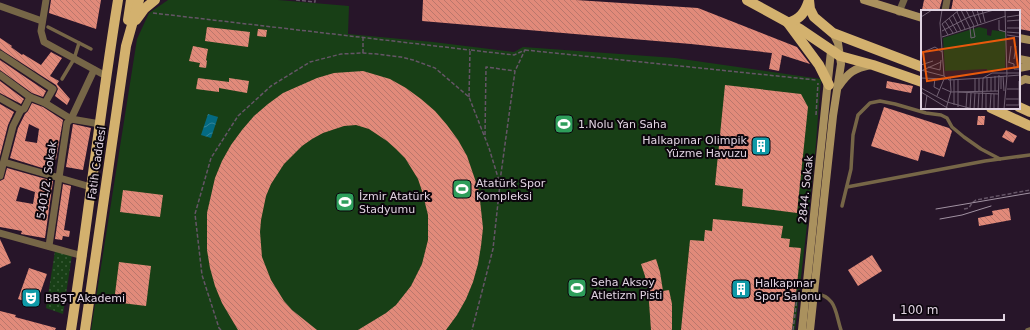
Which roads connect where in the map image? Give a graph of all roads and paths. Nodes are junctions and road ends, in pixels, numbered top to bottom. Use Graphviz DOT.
graph roads {
  1 [pos="46,0"];
  2 [pos="118,0"];
  3 [pos="131,0"];
  4 [pos="139,0"];
  5 [pos="155,0"];
  6 [pos="296,0"];
  7 [pos="315,0"];
  8 [pos="747,0"];
  9 [pos="764,0"];
  10 [pos="809,0"];
  11 [pos="864,0"];
  12 [pos="904,0"];
  13 [pos="947,0"];
  14 [pos="0,6"];
  15 [pos="945,10"];
  16 [pos="767,11"];
  17 [pos="899,12"];
  18 [pos="154,13"];
  19 [pos="921,18"];
  20 [pos="42,22"];
  21 [pos="788,23"];
  22 [pos="48,27"];
  23 [pos="833,33"];
  24 [pos="363,37"];
  25 [pos="1020,38"];
  26 [pos="1030,40"];
  27 [pos="80,44"];
  28 [pos="126,46"];
  29 [pos="91,49"];
  30 [pos="470,50"];
  31 [pos="525,50"];
  32 [pos="363,53"];
  33 [pos="0,54"];
  34 [pos="836,54"];
  35 [pos="74,59"];
  36 [pos="1020,59"];
  37 [pos="1030,61"];
  38 [pos="873,65"];
  39 [pos="1030,66"];
  40 [pos="921,67"];
  41 [pos="1020,68"];
  42 [pos="94,70"];
  43 [pos="515,71"];
  44 [pos="0,75"];
  45 [pos="106,76"];
  46 [pos="62,79"];
  47 [pos="1030,80"];
  48 [pos="921,82"];
  49 [pos="1020,82"];
  50 [pos="833,87"];
  51 [pos="30,97"];
  52 [pos="469,97"];
  53 [pos="0,98"];
  54 [pos="45,103"];
  55 [pos="1020,107"];
  56 [pos="993,109"];
  57 [pos="1004,109"];
  58 [pos="21,110"];
  59 [pos="1030,112"];
  60 [pos="1011,117"];
  61 [pos="71,118"];
  62 [pos="816,119"];
  63 [pos="100,124"];
  64 [pos="1030,126"];
  65 [pos="484,137"];
  66 [pos="1030,154"];
  67 [pos="1000,159"];
  68 [pos="4,162"];
  69 [pos="0,176"];
  70 [pos="59,178"];
  71 [pos="500,184"];
  72 [pos="92,186"];
  73 [pos="847,187"];
  74 [pos="1030,190"];
  75 [pos="842,206"];
  76 [pos="964,209"];
  77 [pos="0,233"];
  78 [pos="48,246"];
  79 [pos="83,256"];
  80 [pos="799,275"];
  81 [pos="810,292"];
  82 [pos="1030,329"];
  83 [pos="71,330"];
  84 [pos="85,330"];
  85 [pos="221,330"];
  86 [pos="472,330"];
  87 [pos="793,330"];
  88 [pos="802,330"];
  89 [pos="810,330"];
  90 [pos="841,330"];
  91 [pos="1027,330"];
  1 -- 20 [label="street"];
  2 -- 45 [label="main road"];
  3 -- 28 [label="main road"];
  4 -- 28 [label="main road, Fatih Caddesi"];
  5 -- 28 [label="main road"];
  6 -- 7 [label="path"];
  8 -- 16 [label="main road"];
  9 -- 16 [label="main road"];
  10 -- 21 [label="main road"];
  10 -- 23 [label="main road"];
  11 -- 17 [label="main road"];
  12 -- 17 [label="street"];
  13 -- 15 [label="street"];
  14 -- 20 [label="street"];
  16 -- 21 [label="main road"];
  17 -- 19 [label="main road"];
  18 -- 24 [label="path"];
  20 -- 35 [label="street"];
  21 -- 34 [label="main road"];
  21 -- 50 [label="main road"];
  22 -- 27 [label="lane"];
  23 -- 34 [label="main road, 2844. Sokak"];
  23 -- 40 [label="main road"];
  24 -- 30 [label="path"];
  24 -- 32 [label="path"];
  25 -- 26 [label="main road"];
  27 -- 29 [label="lane"];
  27 -- 35 [label="lane"];
  28 -- 84 [label="main road, Fatih Caddesi"];
  30 -- 31 [label="path"];
  30 -- 52 [label="path"];
  31 -- 43 [label="path"];
  31 -- 62 [label="path"];
  32 -- 52 [label="path"];
  32 -- 85 [label="path"];
  33 -- 54 [label="street"];
  34 -- 38 [label="main road"];
  34 -- 50 [label="main road, 2844. Sokak"];
  35 -- 42 [label="street"];
  35 -- 46 [label="lane"];
  36 -- 37 [label="main road"];
  38 -- 48 [label="main road"];
  38 -- 50 [label="main road"];
  39 -- 41 [label="main road"];
  42 -- 45 [label="street"];
  42 -- 61 [label="street, 5401/2. Sokak"];
  43 -- 65 [label="path"];
  43 -- 71 [label="path"];
  44 -- 51 [label="street"];
  45 -- 63 [label="main road"];
  47 -- 49 [label="main road"];
  50 -- 81 [label="main road, 2844. Sokak"];
  51 -- 54 [label="street"];
  51 -- 58 [label="street"];
  52 -- 65 [label="path"];
  53 -- 58 [label="street"];
  54 -- 61 [label="street"];
  55 -- 59 [label="main road"];
  56 -- 60 [label="main road"];
  57 -- 60 [label="main road"];
  58 -- 68 [label="street"];
  60 -- 64 [label="main road"];
  61 -- 63 [label="street"];
  61 -- 70 [label="street, 5401/2. Sokak"];
  63 -- 72 [label="main road"];
  65 -- 71 [label="path"];
  66 -- 67 [label="lane"];
  67 -- 73 [label="lane"];
  67 -- 73 [label="lane"];
  68 -- 69 [label="street"];
  68 -- 70 [label="street"];
  70 -- 72 [label="street"];
  70 -- 78 [label="street, 5401/2. Sokak"];
  71 -- 86 [label="path"];
  72 -- 79 [label="main road"];
  73 -- 75 [label="lane"];
  74 -- 76 [label="path"];
  77 -- 78 [label="street"];
  78 -- 79 [label="street"];
  79 -- 83 [label="main road"];
  80 -- 87 [label="path"];
  81 -- 88 [label="main road, 2844. Sokak"];
  81 -- 89 [label="main road, 2844. Sokak"];
  81 -- 90 [label="lane"];
  82 -- 91 [label="lane"];
}
